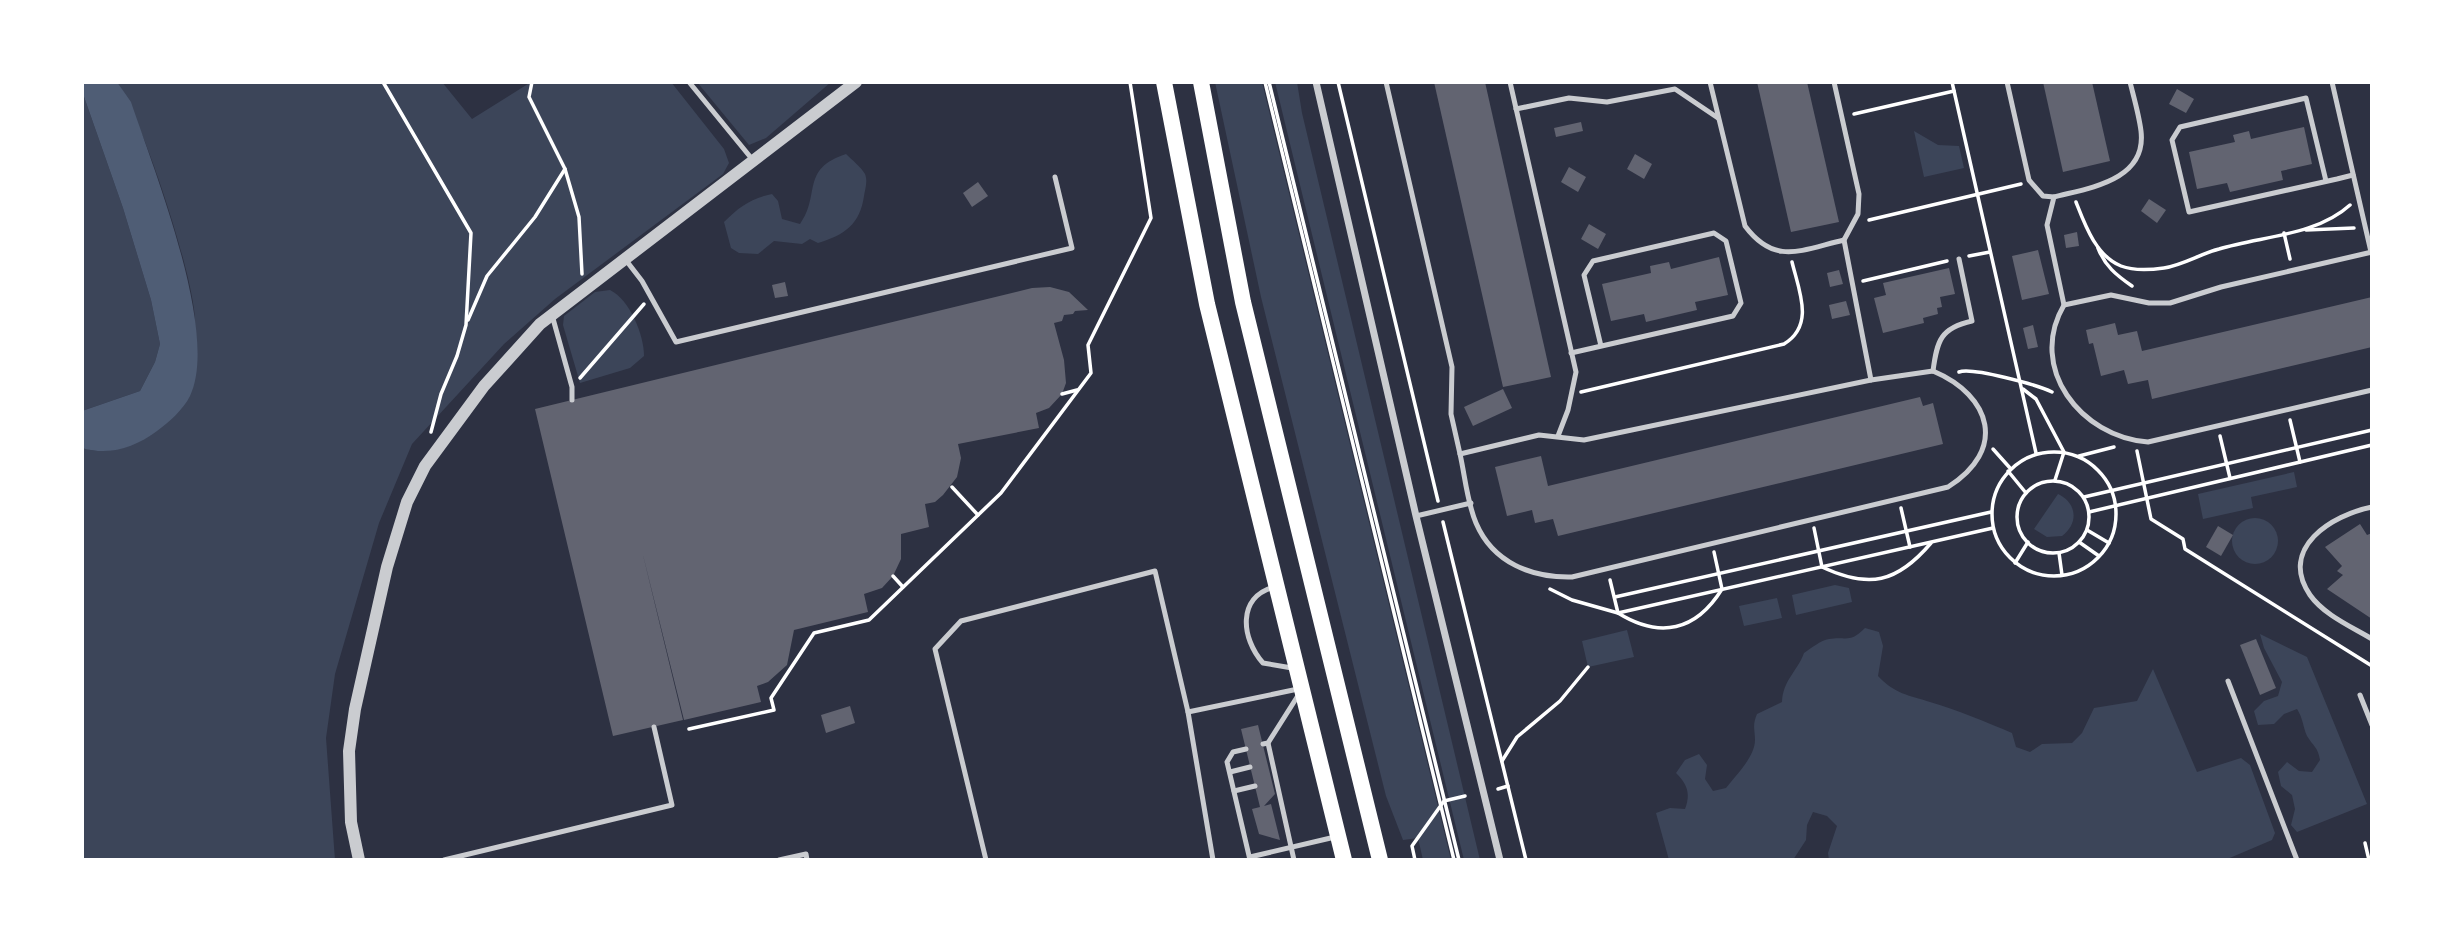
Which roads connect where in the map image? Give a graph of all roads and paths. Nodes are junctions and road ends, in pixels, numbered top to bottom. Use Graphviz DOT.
graph roads {
  1 [pos="383,82"];
  2 [pos="532,82"];
  3 [pos="689,82"];
  4 [pos="856,82"];
  5 [pos="1130,82"];
  6 [pos="1164,82"];
  7 [pos="1201,82"];
  8 [pos="1267,82"];
  9 [pos="1316,82"];
  10 [pos="1338,82"];
  11 [pos="1386,82"];
  12 [pos="1510,82"];
  13 [pos="1662,82"];
  14 [pos="1710,82"];
  15 [pos="1834,82"];
  16 [pos="1952,82"];
  17 [pos="2007,82"];
  18 [pos="2130,82"];
  19 [pos="2332,82"];
  20 [pos="1954,91"];
  21 [pos="1662,92"];
  22 [pos="1516,109"];
  23 [pos="1842,117"];
  24 [pos="1718,118"];
  25 [pos="754,162"];
  26 [pos="565,170"];
  27 [pos="2353,175"];
  28 [pos="1055,177"];
  29 [pos="2029,180"];
  30 [pos="2326,181"];
  31 [pos="2072,192"];
  32 [pos="1978,195"];
  33 [pos="2358,195"];
  34 [pos="2053,197"];
  35 [pos="1852,224"];
  36 [pos="2365,228"];
  37 [pos="2300,230"];
  38 [pos="2284,233"];
  39 [pos="1843,240"];
  40 [pos="2096,243"];
  41 [pos="1990,252"];
  42 [pos="2371,252"];
  43 [pos="1790,253"];
  44 [pos="625,259"];
  45 [pos="1959,259"];
  46 [pos="2293,270"];
  47 [pos="1852,283"];
  48 [pos="582,292"];
  49 [pos="651,297"];
  50 [pos="2149,303"];
  51 [pos="2064,305"];
  52 [pos="552,315"];
  53 [pos="466,325"];
  54 [pos="1601,346"];
  55 [pos="1571,353"];
  56 [pos="1933,371"];
  57 [pos="1948,378"];
  58 [pos="1871,380"];
  59 [pos="2020,382"];
  60 [pos="572,387"];
  61 [pos="2021,388"];
  62 [pos="1077,390"];
  63 [pos="2372,390"];
  64 [pos="1062,394"];
  65 [pos="1572,394"];
  66 [pos="572,400"];
  67 [pos="2076,405"];
  68 [pos="2287,410"];
  69 [pos="2218,426"];
  70 [pos="2372,430"];
  71 [pos="1558,436"];
  72 [pos="2135,441"];
  73 [pos="1984,442"];
  74 [pos="2372,445"];
  75 [pos="2296,448"];
  76 [pos="2064,452"];
  77 [pos="2036,453"];
  78 [pos="1460,454"];
  79 [pos="2079,456"];
  80 [pos="2300,462"];
  81 [pos="2227,464"];
  82 [pos="425,467"];
  83 [pos="2009,470"];
  84 [pos="2230,478"];
  85 [pos="2055,481"];
  86 [pos="2144,484"];
  87 [pos="951,487"];
  88 [pos="2112,491"];
  89 [pos="2026,493"];
  90 [pos="2084,497"];
  91 [pos="2147,498"];
  92 [pos="1899,499"];
  93 [pos="1471,503"];
  94 [pos="2116,505"];
  95 [pos="2372,507"];
  96 [pos="1440,510"];
  97 [pos="1991,512"];
  98 [pos="2089,512"];
  99 [pos="978,514"];
  100 [pos="1416,516"];
  101 [pos="1812,520"];
  102 [pos="1993,528"];
  103 [pos="2087,530"];
  104 [pos="1906,531"];
  105 [pos="1933,542"];
  106 [pos="2028,542"];
  107 [pos="2079,542"];
  108 [pos="2109,543"];
  109 [pos="1712,544"];
  110 [pos="1910,547"];
  111 [pos="1819,551"];
  112 [pos="2059,553"];
  113 [pos="2099,556"];
  114 [pos="2015,563"];
  115 [pos="1822,567"];
  116 [pos="1608,568"];
  117 [pos="1517,569"];
  118 [pos="1719,574"];
  119 [pos="2062,575"];
  120 [pos="893,576"];
  121 [pos="1278,586"];
  122 [pos="904,587"];
  123 [pos="1722,589"];
  124 [pos="1615,597"];
  125 [pos="1618,613"];
  126 [pos="2372,639"];
  127 [pos="2372,666"];
  128 [pos="1588,667"];
  129 [pos="1297,669"];
  130 [pos="2228,681"];
  131 [pos="1302,688"];
  132 [pos="2360,695"];
  133 [pos="1188,712"];
  134 [pos="2372,725"];
  135 [pos="654,727"];
  136 [pos="689,729"];
  137 [pos="1246,749"];
  138 [pos="1502,761"];
  139 [pos="1250,766"];
  140 [pos="1230,772"];
  141 [pos="1255,786"];
  142 [pos="1508,786"];
  143 [pos="1498,789"];
  144 [pos="1234,791"];
  145 [pos="1465,796"];
  146 [pos="1444,802"];
  147 [pos="1441,807"];
  148 [pos="1338,836"];
  149 [pos="2365,843"];
  150 [pos="1291,848"];
  151 [pos="1250,858"];
  152 [pos="359,860"];
  153 [pos="444,860"];
  154 [pos="779,860"];
  155 [pos="807,860"];
  156 [pos="986,860"];
  157 [pos="1213,860"];
  158 [pos="1294,860"];
  159 [pos="1344,860"];
  160 [pos="1380,860"];
  161 [pos="1415,860"];
  162 [pos="1456,860"];
  163 [pos="1500,860"];
  164 [pos="1526,860"];
  165 [pos="2297,860"];
  166 [pos="2369,860"];
  1 -- 53 [label="path"];
  2 -- 26 [label="path"];
  3 -- 25 [label="lane"];
  4 -- 25 [label="street"];
  5 -- 62 [label="path"];
  6 -- 121 [label="main road"];
  7 -- 160 [label="main road"];
  8 -- 146 [label="path"];
  8 -- 147 [label="path"];
  9 -- 100 [label="street"];
  10 -- 96 [label="path"];
  11 -- 78 [label="lane"];
  12 -- 22 [label="lane"];
  13 -- 21 [label="lane"];
  14 -- 24 [label="lane"];
  15 -- 23 [label="lane"];
  16 -- 20 [label="path"];
  17 -- 29 [label="lane"];
  18 -- 31 [label="lane"];
  19 -- 27 [label="lane"];
  20 -- 23 [label="path"];
  20 -- 32 [label="path"];
  21 -- 22 [label="lane"];
  21 -- 24 [label="lane"];
  22 -- 55 [label="lane"];
  23 -- 35 [label="lane"];
  24 -- 43 [label="lane"];
  25 -- 44 [label="street"];
  26 -- 48 [label="path"];
  26 -- 53 [label="path"];
  27 -- 30 [label="lane"];
  27 -- 33 [label="lane"];
  28 -- 49 [label="lane"];
  29 -- 32 [label="path"];
  29 -- 34 [label="lane"];
  30 -- 30 [label="lane"];
  31 -- 34 [label="lane"];
  31 -- 40 [label="path"];
  32 -- 35 [label="path"];
  32 -- 41 [label="path"];
  33 -- 36 [label="lane"];
  33 -- 37 [label="path"];
  34 -- 51 [label="lane"];
  35 -- 39 [label="lane"];
  36 -- 37 [label="path"];
  36 -- 42 [label="lane"];
  37 -- 38 [label="path"];
  38 -- 40 [label="path"];
  38 -- 46 [label="path"];
  39 -- 43 [label="lane"];
  39 -- 47 [label="lane"];
  40 -- 50 [label="path"];
  41 -- 45 [label="path"];
  41 -- 59 [label="path"];
  42 -- 46 [label="lane"];
  43 -- 65 [label="path"];
  44 -- 48 [label="street"];
  44 -- 49 [label="lane"];
  45 -- 47 [label="path"];
  45 -- 56 [label="lane"];
  46 -- 50 [label="lane"];
  47 -- 58 [label="lane"];
  48 -- 52 [label="street"];
  49 -- 60 [label="path"];
  50 -- 51 [label="lane"];
  51 -- 67 [label="lane"];
  52 -- 60 [label="lane"];
  52 -- 82 [label="street"];
  53 -- 82 [label="path"];
  54 -- 54 [label="lane"];
  54 -- 55 [label="lane"];
  55 -- 65 [label="lane"];
  56 -- 57 [label="lane"];
  56 -- 58 [label="lane"];
  57 -- 59 [label="path"];
  57 -- 73 [label="lane"];
  58 -- 71 [label="lane"];
  59 -- 61 [label="path"];
  59 -- 67 [label="path"];
  60 -- 66 [label="lane"];
  61 -- 76 [label="path"];
  61 -- 77 [label="path"];
  62 -- 64 [label="path"];
  62 -- 99 [label="path"];
  63 -- 68 [label="lane"];
  65 -- 71 [label="lane"];
  67 -- 72 [label="lane"];
  68 -- 69 [label="lane"];
  68 -- 75 [label="path"];
  69 -- 72 [label="lane"];
  69 -- 81 [label="path"];
  70 -- 75 [label="path"];
  71 -- 78 [label="lane"];
  72 -- 79 [label="path"];
  72 -- 86 [label="path"];
  73 -- 83 [label="path"];
  73 -- 92 [label="lane"];
  74 -- 80 [label="path"];
  75 -- 80 [label="path"];
  75 -- 81 [label="path"];
  76 -- 77 [label="path"];
  76 -- 79 [label="path"];
  76 -- 85 [label="path"];
  77 -- 83 [label="path"];
  78 -- 93 [label="lane"];
  79 -- 88 [label="path"];
  80 -- 84 [label="path"];
  81 -- 84 [label="path"];
  81 -- 86 [label="path"];
  82 -- 152 [label="street"];
  83 -- 89 [label="path"];
  83 -- 97 [label="path"];
  84 -- 91 [label="path"];
  85 -- 89 [label="path"];
  85 -- 90 [label="path"];
  86 -- 88 [label="path"];
  86 -- 91 [label="path"];
  87 -- 99 [label="path"];
  88 -- 90 [label="path"];
  88 -- 94 [label="path"];
  89 -- 106 [label="path"];
  90 -- 98 [label="path"];
  91 -- 94 [label="path"];
  91 -- 127 [label="path"];
  92 -- 101 [label="lane"];
  92 -- 104 [label="path"];
  93 -- 96 [label="lane"];
  93 -- 117 [label="lane"];
  94 -- 98 [label="path"];
  94 -- 108 [label="path"];
  95 -- 126 [label="lane"];
  96 -- 100 [label="lane"];
  96 -- 138 [label="path"];
  97 -- 102 [label="path"];
  97 -- 104 [label="path"];
  98 -- 103 [label="path"];
  99 -- 122 [label="path"];
  100 -- 163 [label="street"];
  101 -- 109 [label="lane"];
  101 -- 111 [label="path"];
  102 -- 105 [label="path"];
  102 -- 114 [label="path"];
  103 -- 107 [label="path"];
  103 -- 108 [label="path"];
  104 -- 110 [label="path"];
  104 -- 111 [label="path"];
  105 -- 110 [label="path"];
  105 -- 115 [label="path"];
  106 -- 112 [label="path"];
  106 -- 114 [label="path"];
  107 -- 112 [label="path"];
  107 -- 113 [label="path"];
  108 -- 113 [label="path"];
  109 -- 116 [label="lane"];
  109 -- 118 [label="path"];
  110 -- 115 [label="path"];
  111 -- 115 [label="path"];
  111 -- 118 [label="path"];
  112 -- 119 [label="path"];
  113 -- 119 [label="path"];
  114 -- 119 [label="path"];
  115 -- 123 [label="path"];
  116 -- 117 [label="lane"];
  116 -- 124 [label="path"];
  117 -- 125 [label="path"];
  118 -- 123 [label="path"];
  118 -- 124 [label="path"];
  120 -- 122 [label="path"];
  121 -- 129 [label="main road"];
  121 -- 129 [label="lane"];
  122 -- 136 [label="path"];
  123 -- 125 [label="path"];
  123 -- 125 [label="path"];
  124 -- 125 [label="path"];
  128 -- 138 [label="path"];
  129 -- 131 [label="main road"];
  130 -- 165 [label="lane"];
  131 -- 133 [label="lane"];
  131 -- 148 [label="main road"];
  131 -- 150 [label="lane"];
  132 -- 134 [label="lane"];
  133 -- 156 [label="lane"];
  133 -- 157 [label="lane"];
  135 -- 153 [label="lane"];
  137 -- 140 [label="lane"];
  138 -- 142 [label="path"];
  139 -- 140 [label="lane"];
  140 -- 144 [label="lane"];
  141 -- 144 [label="lane"];
  142 -- 143 [label="path"];
  142 -- 164 [label="path"];
  144 -- 151 [label="lane"];
  145 -- 146 [label="path"];
  146 -- 147 [label="path"];
  146 -- 162 [label="path"];
  147 -- 161 [label="path"];
  147 -- 162 [label="path"];
  148 -- 150 [label="lane"];
  148 -- 159 [label="main road"];
  149 -- 166 [label="path"];
  150 -- 151 [label="lane"];
  150 -- 158 [label="lane"];
  154 -- 155 [label="lane"];
}
